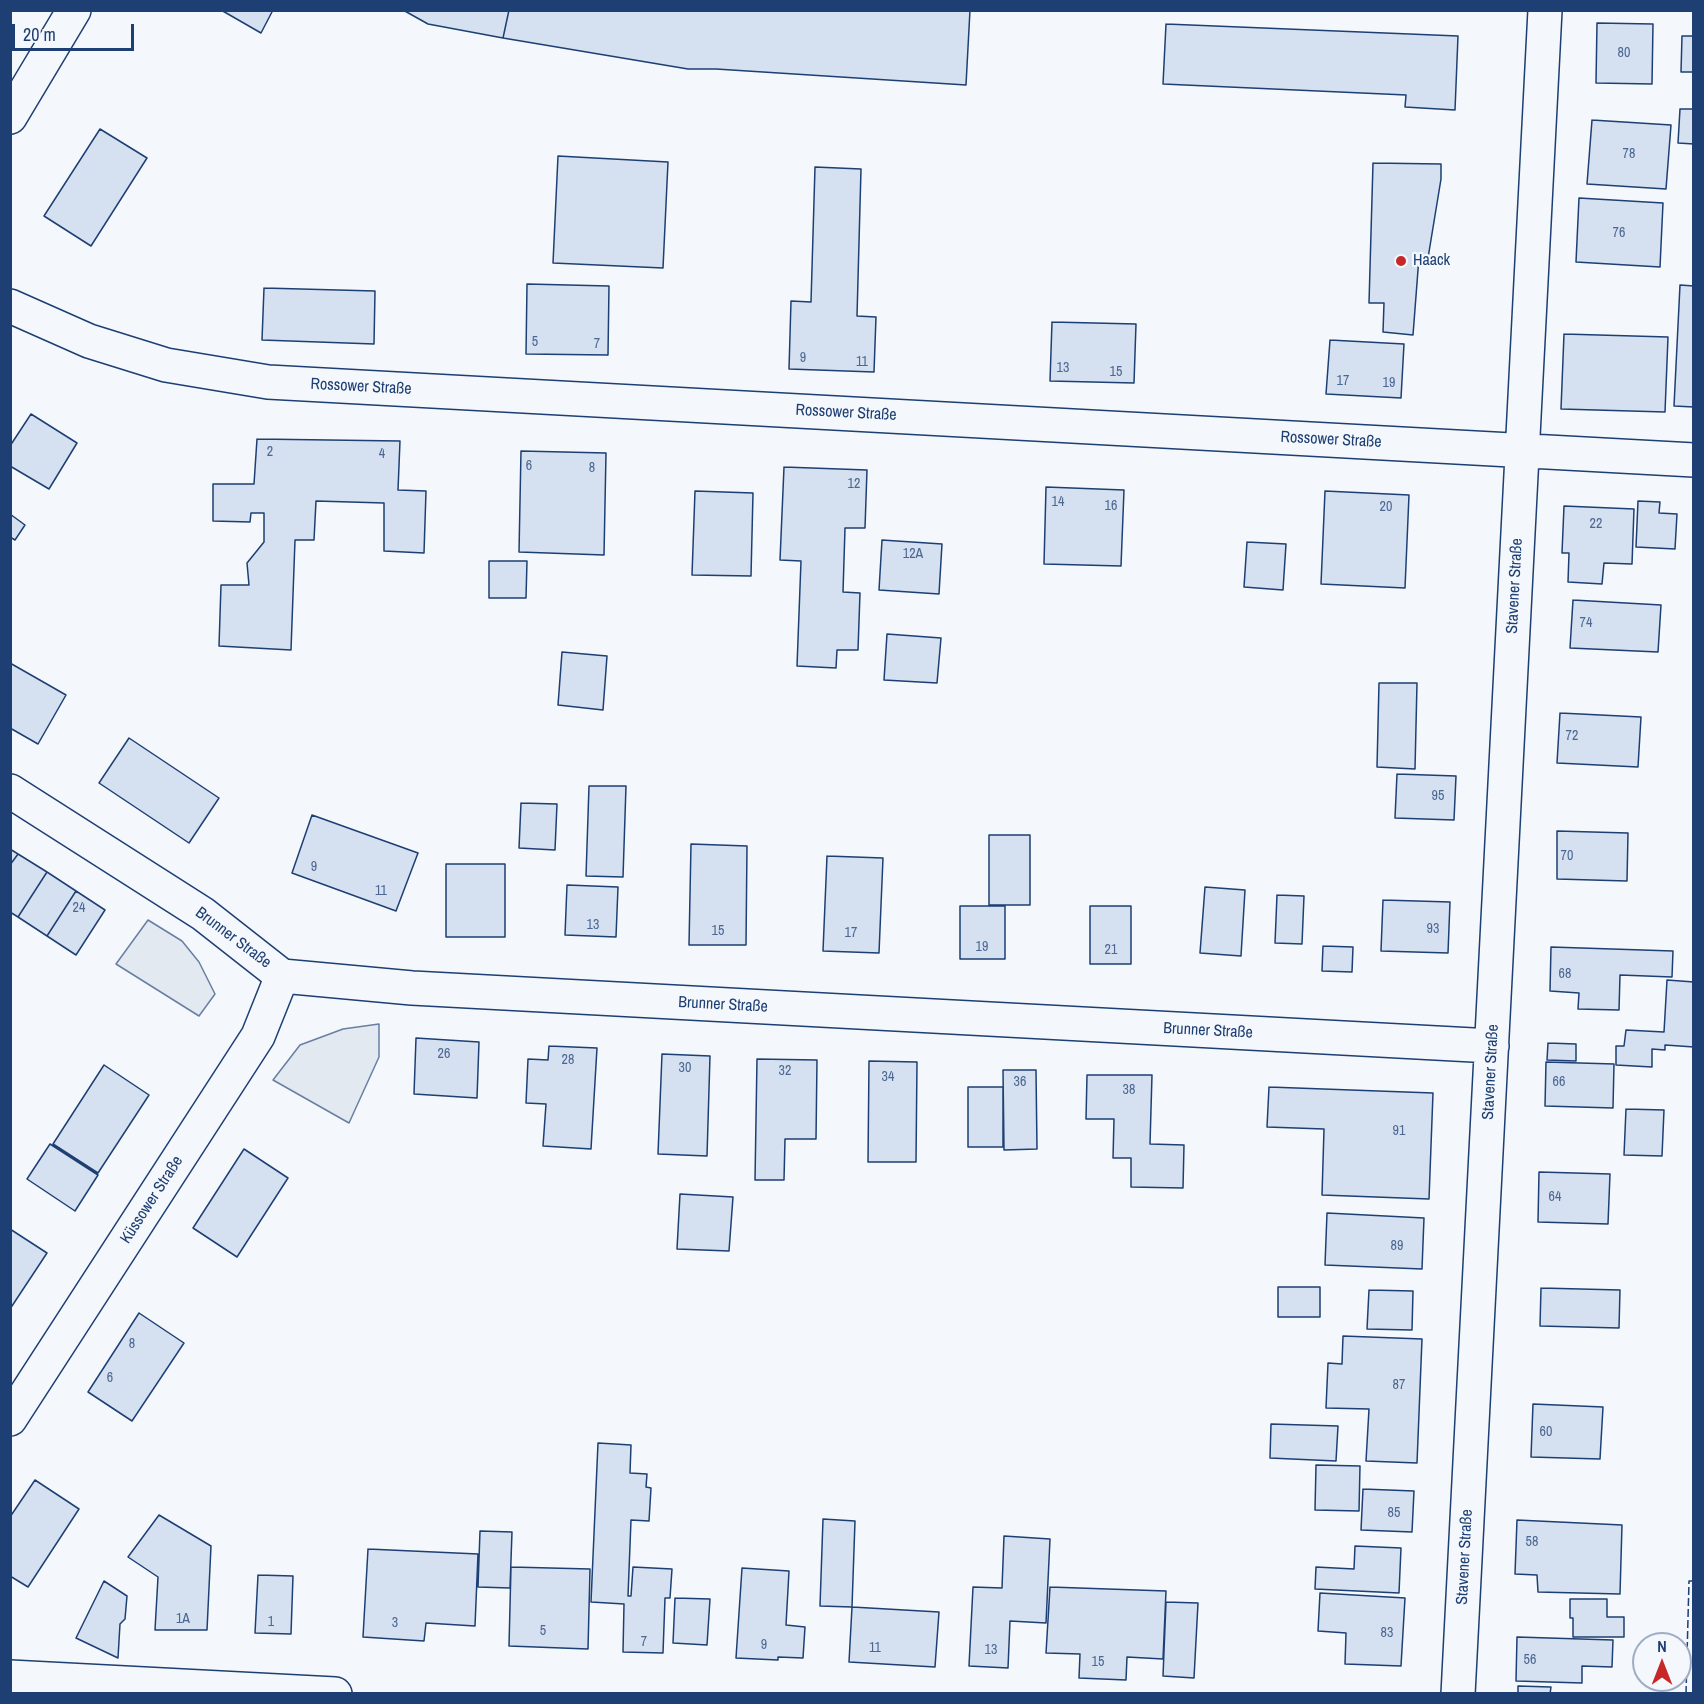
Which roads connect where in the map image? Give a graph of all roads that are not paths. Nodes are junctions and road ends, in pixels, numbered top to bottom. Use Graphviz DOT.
graph roads {
  1 [pos="74,10"];
  2 [pos="1545,10"];
  3 [pos="10,117"];
  4 [pos="10,306"];
  5 [pos="1522,450"];
  6 [pos="1694,460"];
  7 [pos="10,791"];
  8 [pos="282,976"];
  9 [pos="1492,1046"];
  10 [pos="10,1419"];
  11 [pos="10,1677"];
  12 [pos="335,1694"];
  13 [pos="1458,1694"];
  1 -- 3 [label="street"];
  2 -- 5 [label="street, Stavener Straße"];
  4 -- 5 [label="street, Rossower Straße"];
  5 -- 6 [label="street, Rossower Straße"];
  5 -- 9 [label="street, Stavener Straße"];
  7 -- 8 [label="street, Brunner Straße"];
  8 -- 9 [label="street, Brunner Straße"];
  8 -- 10 [label="street, Küssower Straße"];
  9 -- 13 [label="street, Stavener Straße"];
  11 -- 12 [label="street"];
}
